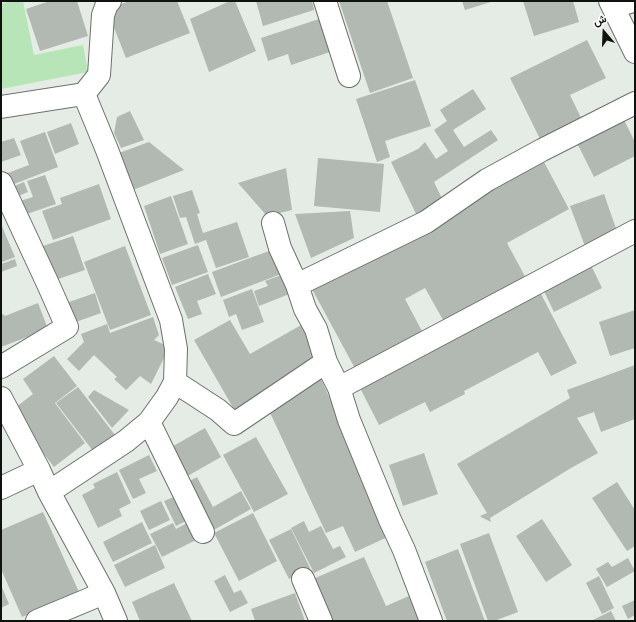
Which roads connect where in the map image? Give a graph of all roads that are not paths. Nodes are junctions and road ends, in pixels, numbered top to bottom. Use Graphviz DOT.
graph roads {
  1 [pos="110,1"];
  2 [pos="325,1"];
  3 [pos="619,3"];
  4 [pos="635,52"];
  5 [pos="349,76"];
  6 [pos="84,94"];
  7 [pos="635,103"];
  8 [pos="1,108"];
  9 [pos="1,183"];
  10 [pos="273,222"];
  11 [pos="635,230"];
  12 [pos="297,285"];
  13 [pos="326,362"];
  14 [pos="1,367"];
  15 [pos="175,382"];
  16 [pos="339,388"];
  17 [pos="1,398"];
  18 [pos="149,422"];
  19 [pos="39,470"];
  20 [pos="1,488"];
  21 [pos="49,492"];
  22 [pos="203,532"];
  23 [pos="303,579"];
  24 [pos="104,593"];
  25 [pos="37,621"];
  26 [pos="116,621"];
  27 [pos="321,621"];
  28 [pos="431,621"];
  1 -- 6 [label="street"];
  2 -- 5 [label="street"];
  3 -- 4 [label="street"];
  6 -- 8 [label="street"];
  6 -- 15 [label="street"];
  7 -- 12 [label="street"];
  9 -- 14 [label="street"];
  10 -- 12 [label="street"];
  11 -- 16 [label="street"];
  12 -- 13 [label="street"];
  13 -- 15 [label="street"];
  13 -- 16 [label="street"];
  15 -- 18 [label="street"];
  16 -- 28 [label="street"];
  17 -- 19 [label="street"];
  18 -- 21 [label="street"];
  18 -- 22 [label="street"];
  19 -- 20 [label="street"];
  19 -- 21 [label="street"];
  21 -- 24 [label="street"];
  23 -- 27 [label="street"];
  24 -- 25 [label="street"];
  24 -- 26 [label="street"];
}
